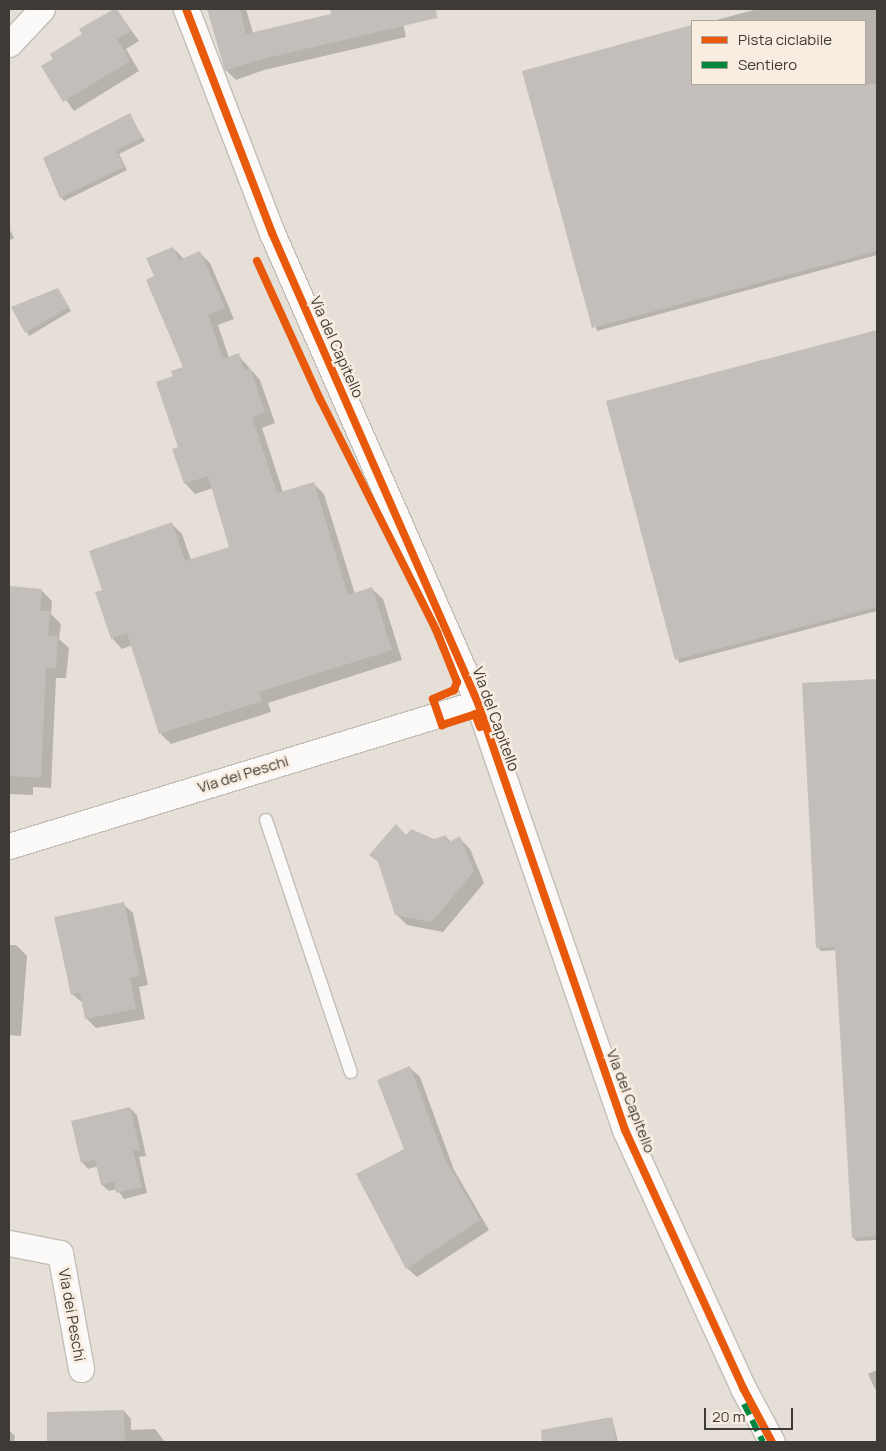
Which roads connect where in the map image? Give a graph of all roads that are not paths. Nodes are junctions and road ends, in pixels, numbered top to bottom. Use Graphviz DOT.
graph roads {
  1 [pos="42,9"];
  2 [pos="186,9"];
  3 [pos="9,44"];
  4 [pos="478,703"];
  5 [pos="266,820"];
  6 [pos="9,846"];
  7 [pos="351,1072"];
  8 [pos="9,1243"];
  9 [pos="82,1369"];
  10 [pos="772,1442"];
  1 -- 3 [label="street"];
  2 -- 4 [label="street, Via del Capitello"];
  4 -- 6 [label="street, Via dei Peschi"];
  4 -- 10 [label="street, Via del Capitello"];
  5 -- 7 [label="lane"];
  8 -- 9 [label="street, Via dei Peschi"];
}
